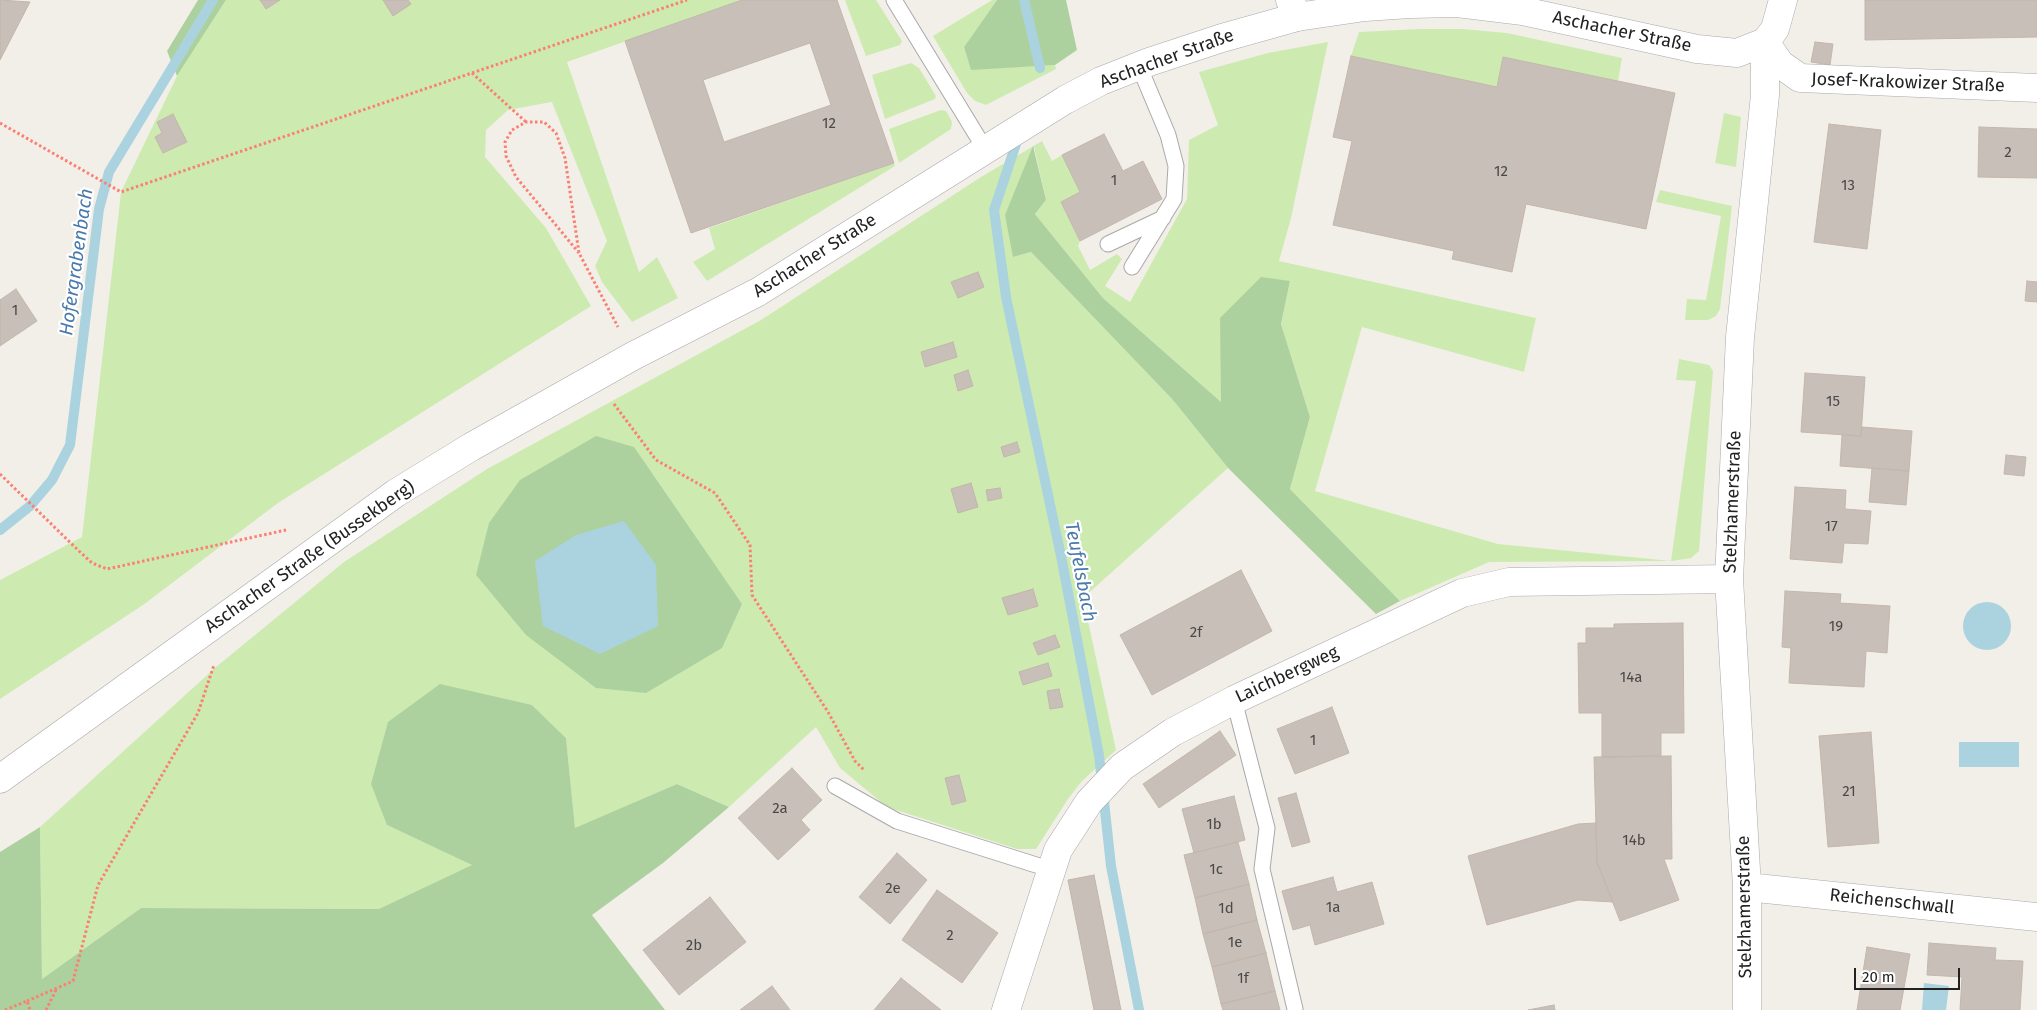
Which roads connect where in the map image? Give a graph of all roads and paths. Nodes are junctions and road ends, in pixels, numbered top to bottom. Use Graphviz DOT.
graph roads {
  1 [pos="687,0"];
  2 [pos="894,0"];
  3 [pos="1783,0"];
  4 [pos="1457,2"];
  5 [pos="1294,9"];
  6 [pos="1765,42"];
  7 [pos="1139,66"];
  8 [pos="472,73"];
  9 [pos="2037,88"];
  10 [pos="526,122"];
  11 [pos="0,123"];
  12 [pos="985,149"];
  13 [pos="1163,218"];
  14 [pos="1108,244"];
  15 [pos="579,253"];
  16 [pos="1132,267"];
  17 [pos="633,356"];
  18 [pos="594,378"];
  19 [pos="0,474"];
  20 [pos="293,529"];
  21 [pos="1729,579"];
  22 [pos="201,634"];
  23 [pos="1234,700"];
  24 [pos="866,772"];
  25 [pos="0,780"];
  26 [pos="836,786"];
  27 [pos="1052,870"];
  28 [pos="1747,887"];
  29 [pos="2037,917"];
  30 [pos="58,988"];
  31 [pos="27,1001"];
  32 [pos="1296,1008"];
  33 [pos="5,1010"];
  34 [pos="30,1010"];
  35 [pos="46,1010"];
  36 [pos="1006,1010"];
  37 [pos="1747,1010"];
  1 -- 8 [label="path"];
  2 -- 12 [label="lane"];
  3 -- 6 [label="street, Stelzhamerstraße"];
  4 -- 5 [label="street, Aschacher Straße"];
  4 -- 6 [label="street, Aschacher Straße"];
  5 -- 7 [label="street, Aschacher Straße"];
  6 -- 9 [label="street, Josef-Krakowizer Straße"];
  6 -- 21 [label="street, Stelzhamerstraße"];
  7 -- 12 [label="street, Aschacher Straße"];
  7 -- 13 [label="lane"];
  8 -- 10 [label="path"];
  8 -- 11 [label="path"];
  10 -- 15 [label="path"];
  10 -- 15 [label="path"];
  12 -- 17 [label="street, Aschacher Straße"];
  13 -- 14 [label="lane"];
  13 -- 16 [label="lane"];
  15 -- 17 [label="path"];
  17 -- 18 [label="street, Aschacher Straße (Bussekberg)"];
  18 -- 22 [label="street, Aschacher Straße (Bussekberg)"];
  18 -- 24 [label="path"];
  19 -- 20 [label="path"];
  21 -- 23 [label="street, Laichbergweg"];
  21 -- 28 [label="street, Stelzhamerstraße"];
  22 -- 25 [label="street, Aschacher Straße (Bussekberg)"];
  22 -- 30 [label="path"];
  23 -- 27 [label="street, Laichbergweg"];
  23 -- 32 [label="lane"];
  26 -- 27 [label="lane"];
  27 -- 36 [label="street, Laichbergweg"];
  28 -- 29 [label="street, Reichenschwall"];
  28 -- 37 [label="street, Stelzhamerstraße"];
  30 -- 31 [label="path"];
  30 -- 35 [label="path"];
  31 -- 33 [label="path"];
  31 -- 34 [label="path"];
}
